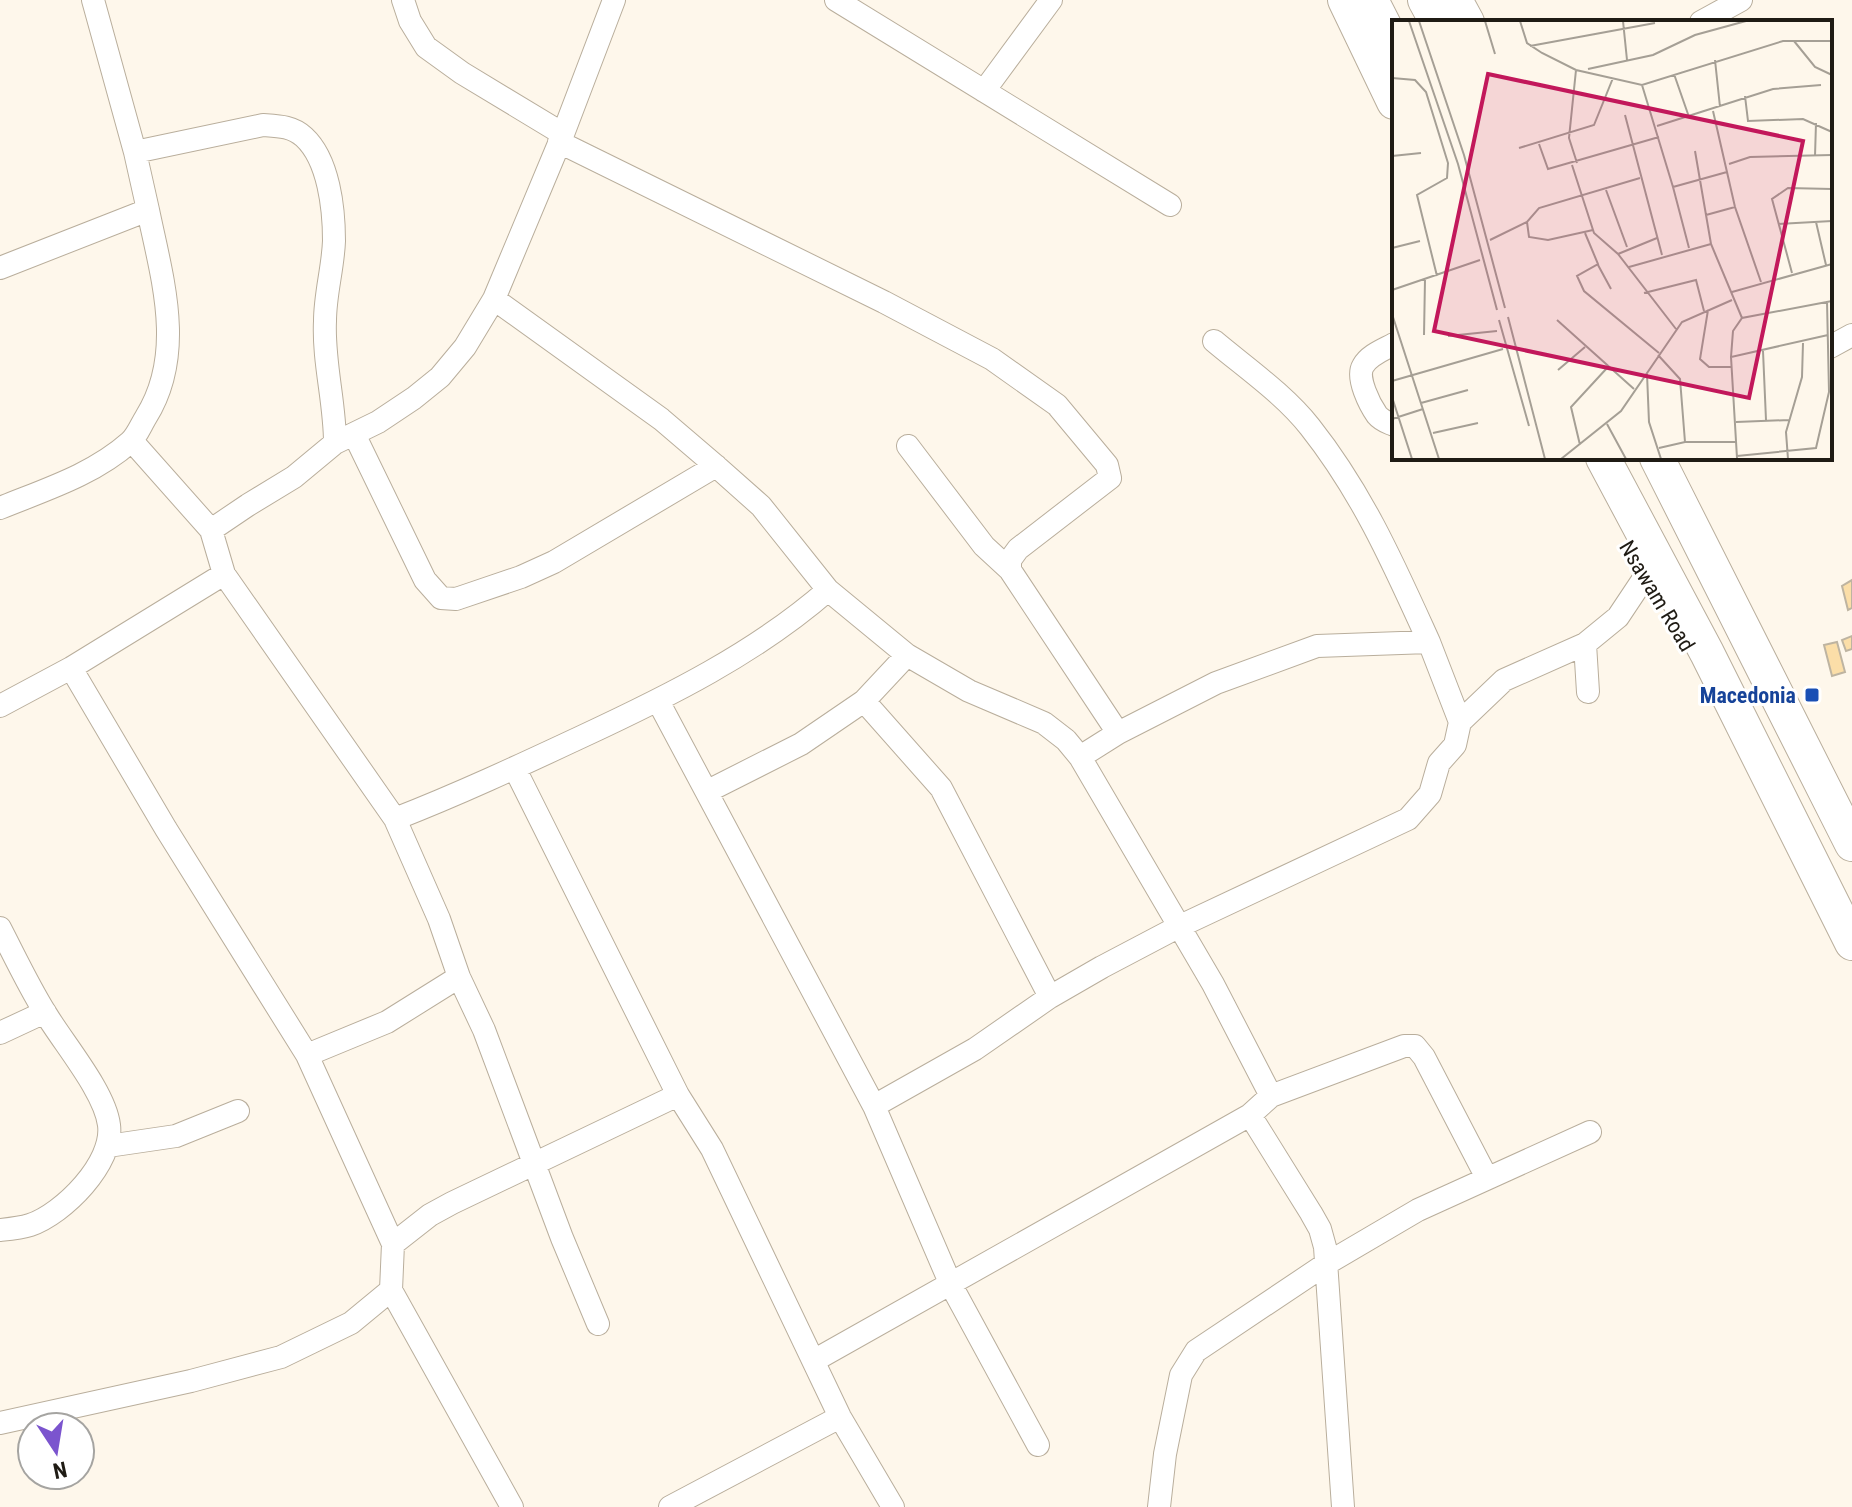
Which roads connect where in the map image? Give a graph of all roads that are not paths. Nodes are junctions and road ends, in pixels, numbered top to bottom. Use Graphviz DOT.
graph roads {
  1 [pos="93,0"];
  2 [pos="403,0"];
  3 [pos="836,0"];
  4 [pos="1051,0"];
  5 [pos="1345,0"];
  6 [pos="1371,0"];
  7 [pos="1425,0"];
  8 [pos="1455,0"];
  9 [pos="1741,0"];
  10 [pos="607,6"];
  11 [pos="1436,20"];
  12 [pos="1466,20"];
  13 [pos="1705,20"];
  14 [pos="1392,41"];
  15 [pos="984,91"];
  16 [pos="1392,98"];
  17 [pos="561,138"];
  18 [pos="135,152"];
  19 [pos="1170,205"];
  20 [pos="148,210"];
  21 [pos="0,268"];
  22 [pos="494,299"];
  23 [pos="1852,335"];
  24 [pos="1214,341"];
  25 [pos="1392,345"];
  26 [pos="1832,346"];
  27 [pos="1392,424"];
  28 [pos="345,438"];
  29 [pos="132,441"];
  30 [pos="908,446"];
  31 [pos="1579,460"];
  32 [pos="1604,460"];
  33 [pos="1658,460"];
  34 [pos="1682,460"];
  35 [pos="716,466"];
  36 [pos="0,508"];
  37 [pos="211,530"];
  38 [pos="1010,570"];
  39 [pos="224,574"];
  40 [pos="1644,578"];
  41 [pos="828,590"];
  42 [pos="1429,642"];
  43 [pos="1585,644"];
  44 [pos="907,655"];
  45 [pos="71,668"];
  46 [pos="1588,692"];
  47 [pos="658,701"];
  48 [pos="864,701"];
  49 [pos="0,706"];
  50 [pos="1781,706"];
  51 [pos="1460,722"];
  52 [pos="1118,733"];
  53 [pos="1080,757"];
  54 [pos="515,769"];
  55 [pos="1766,771"];
  56 [pos="708,791"];
  57 [pos="395,819"];
  58 [pos="1852,844"];
  59 [pos="1178,927"];
  60 [pos="0,928"];
  61 [pos="1852,943"];
  62 [pos="459,977"];
  63 [pos="1050,997"];
  64 [pos="45,1012"];
  65 [pos="0,1033"];
  66 [pos="307,1055"];
  67 [pos="678,1095"];
  68 [pos="1271,1096"];
  69 [pos="874,1106"];
  70 [pos="238,1111"];
  71 [pos="1250,1115"];
  72 [pos="1590,1132"];
  73 [pos="108,1146"];
  74 [pos="536,1164"];
  75 [pos="1487,1178"];
  76 [pos="0,1230"];
  77 [pos="393,1244"];
  78 [pos="1326,1264"];
  79 [pos="951,1285"];
  80 [pos="391,1290"];
  81 [pos="598,1324"];
  82 [pos="815,1360"];
  83 [pos="840,1417"];
  84 [pos="0,1423"];
  85 [pos="1038,1445"];
  86 [pos="674,1506"];
  87 [pos="512,1507"];
  88 [pos="893,1507"];
  89 [pos="1159,1507"];
  90 [pos="1343,1507"];
  1 -- 18 [label="street"];
  2 -- 17 [label="street"];
  3 -- 15 [label="street"];
  4 -- 15 [label="street"];
  5 -- 16 [label="highway"];
  6 -- 14 [label="highway"];
  7 -- 11 [label="highway"];
  8 -- 12 [label="highway"];
  9 -- 13 [label="street"];
  10 -- 17 [label="street"];
  15 -- 19 [label="street"];
  17 -- 22 [label="street"];
  17 -- 38 [label="street"];
  18 -- 20 [label="street"];
  18 -- 28 [label="street"];
  20 -- 21 [label="street"];
  20 -- 29 [label="street"];
  22 -- 28 [label="street"];
  22 -- 35 [label="street"];
  23 -- 26 [label="street"];
  24 -- 42 [label="street"];
  25 -- 27 [label="street"];
  28 -- 35 [label="street"];
  28 -- 37 [label="street"];
  29 -- 36 [label="street"];
  29 -- 37 [label="street"];
  30 -- 38 [label="street"];
  31 -- 40 [label="highway, Nsawam Road"];
  32 -- 55 [label="highway, Nsawam Road"];
  33 -- 50 [label="highway"];
  34 -- 50 [label="highway"];
  35 -- 41 [label="street"];
  37 -- 39 [label="street"];
  38 -- 52 [label="street"];
  39 -- 45 [label="street"];
  39 -- 57 [label="street"];
  40 -- 43 [label="street"];
  40 -- 55 [label="highway, Nsawam Road"];
  41 -- 44 [label="street"];
  41 -- 47 [label="street"];
  42 -- 51 [label="street"];
  42 -- 52 [label="street"];
  43 -- 46 [label="street"];
  43 -- 51 [label="street"];
  44 -- 48 [label="street"];
  44 -- 53 [label="street"];
  45 -- 49 [label="street"];
  45 -- 66 [label="street"];
  47 -- 54 [label="street"];
  47 -- 56 [label="street"];
  48 -- 56 [label="street"];
  48 -- 63 [label="street"];
  50 -- 58 [label="highway"];
  51 -- 59 [label="street"];
  52 -- 53 [label="street"];
  53 -- 59 [label="street"];
  54 -- 57 [label="street"];
  54 -- 67 [label="street"];
  55 -- 61 [label="highway, Nsawam Road"];
  56 -- 69 [label="street"];
  57 -- 62 [label="street"];
  59 -- 63 [label="street"];
  59 -- 68 [label="street"];
  60 -- 64 [label="street"];
  62 -- 66 [label="street"];
  62 -- 74 [label="street"];
  63 -- 69 [label="street"];
  64 -- 65 [label="street"];
  64 -- 73 [label="street"];
  66 -- 77 [label="street"];
  67 -- 74 [label="street"];
  67 -- 82 [label="street"];
  68 -- 71 [label="street"];
  68 -- 75 [label="street"];
  69 -- 79 [label="street"];
  70 -- 73 [label="street"];
  71 -- 78 [label="street"];
  71 -- 79 [label="street"];
  72 -- 75 [label="street"];
  73 -- 76 [label="street"];
  74 -- 77 [label="street"];
  74 -- 81 [label="street"];
  75 -- 78 [label="street"];
  77 -- 80 [label="street"];
  78 -- 89 [label="street"];
  78 -- 90 [label="street"];
  79 -- 82 [label="street"];
  79 -- 85 [label="street"];
  80 -- 84 [label="street"];
  80 -- 87 [label="street"];
  82 -- 83 [label="street"];
  83 -- 86 [label="street"];
  83 -- 88 [label="street"];
}
